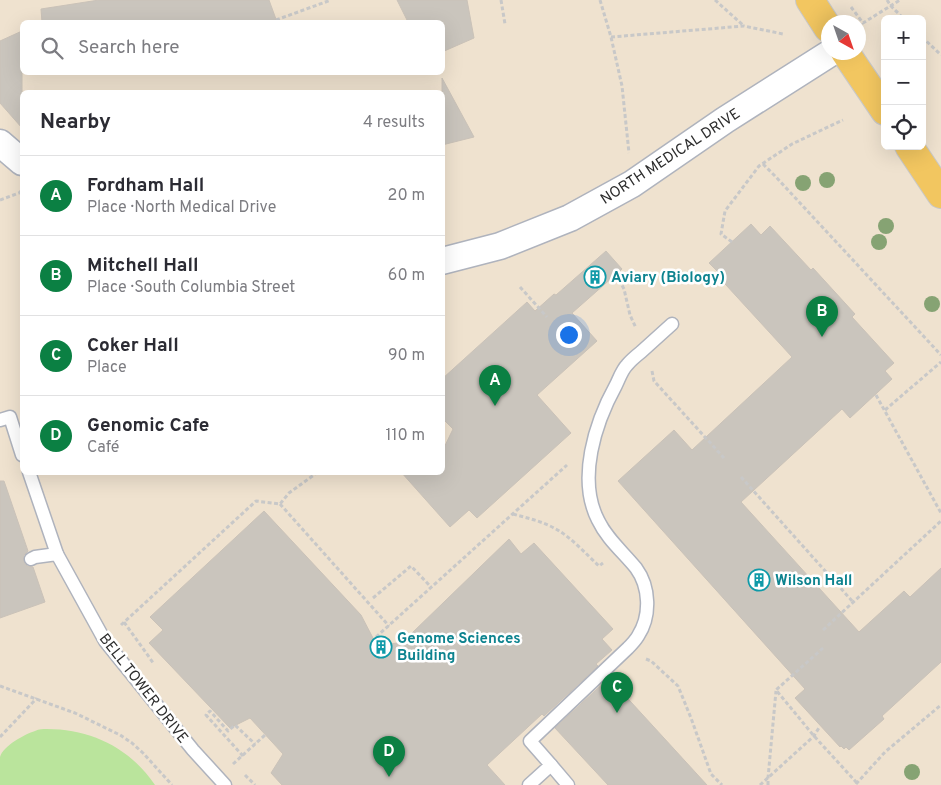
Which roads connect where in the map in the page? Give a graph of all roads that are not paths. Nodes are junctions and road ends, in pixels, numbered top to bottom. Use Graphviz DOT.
graph roads {
  1 [pos="810,0"];
  2 [pos="821,17"];
  3 [pos="821,59"];
  4 [pos="850,60"];
  5 [pos="881,105"];
  6 [pos="0,143"];
  7 [pos="912,150"];
  8 [pos="20,160"];
  9 [pos="941,194"];
  10 [pos="445,261"];
  11 [pos="672,324"];
  12 [pos="0,420"];
  13 [pos="20,448"];
  14 [pos="30,475"];
  15 [pos="57,554"];
  16 [pos="30,559"];
  17 [pos="550,765"];
  18 [pos="225,785"];
  19 [pos="529,785"];
  20 [pos="568,785"];
  1 -- 2 [label="main road"];
  3 -- 10 [label="street, NORTH MEDICAL DRIVE"];
  4 -- 5 [label="main road"];
  6 -- 8 [label="street"];
  7 -- 9 [label="main road"];
  11 -- 17 [label="lane"];
  12 -- 13 [label="lane"];
  14 -- 15 [label="lane, BELL TOWER DRIVE"];
  15 -- 16 [label="lane"];
  15 -- 18 [label="lane, BELL TOWER DRIVE"];
  17 -- 19 [label="lane"];
  17 -- 20 [label="lane"];
}
